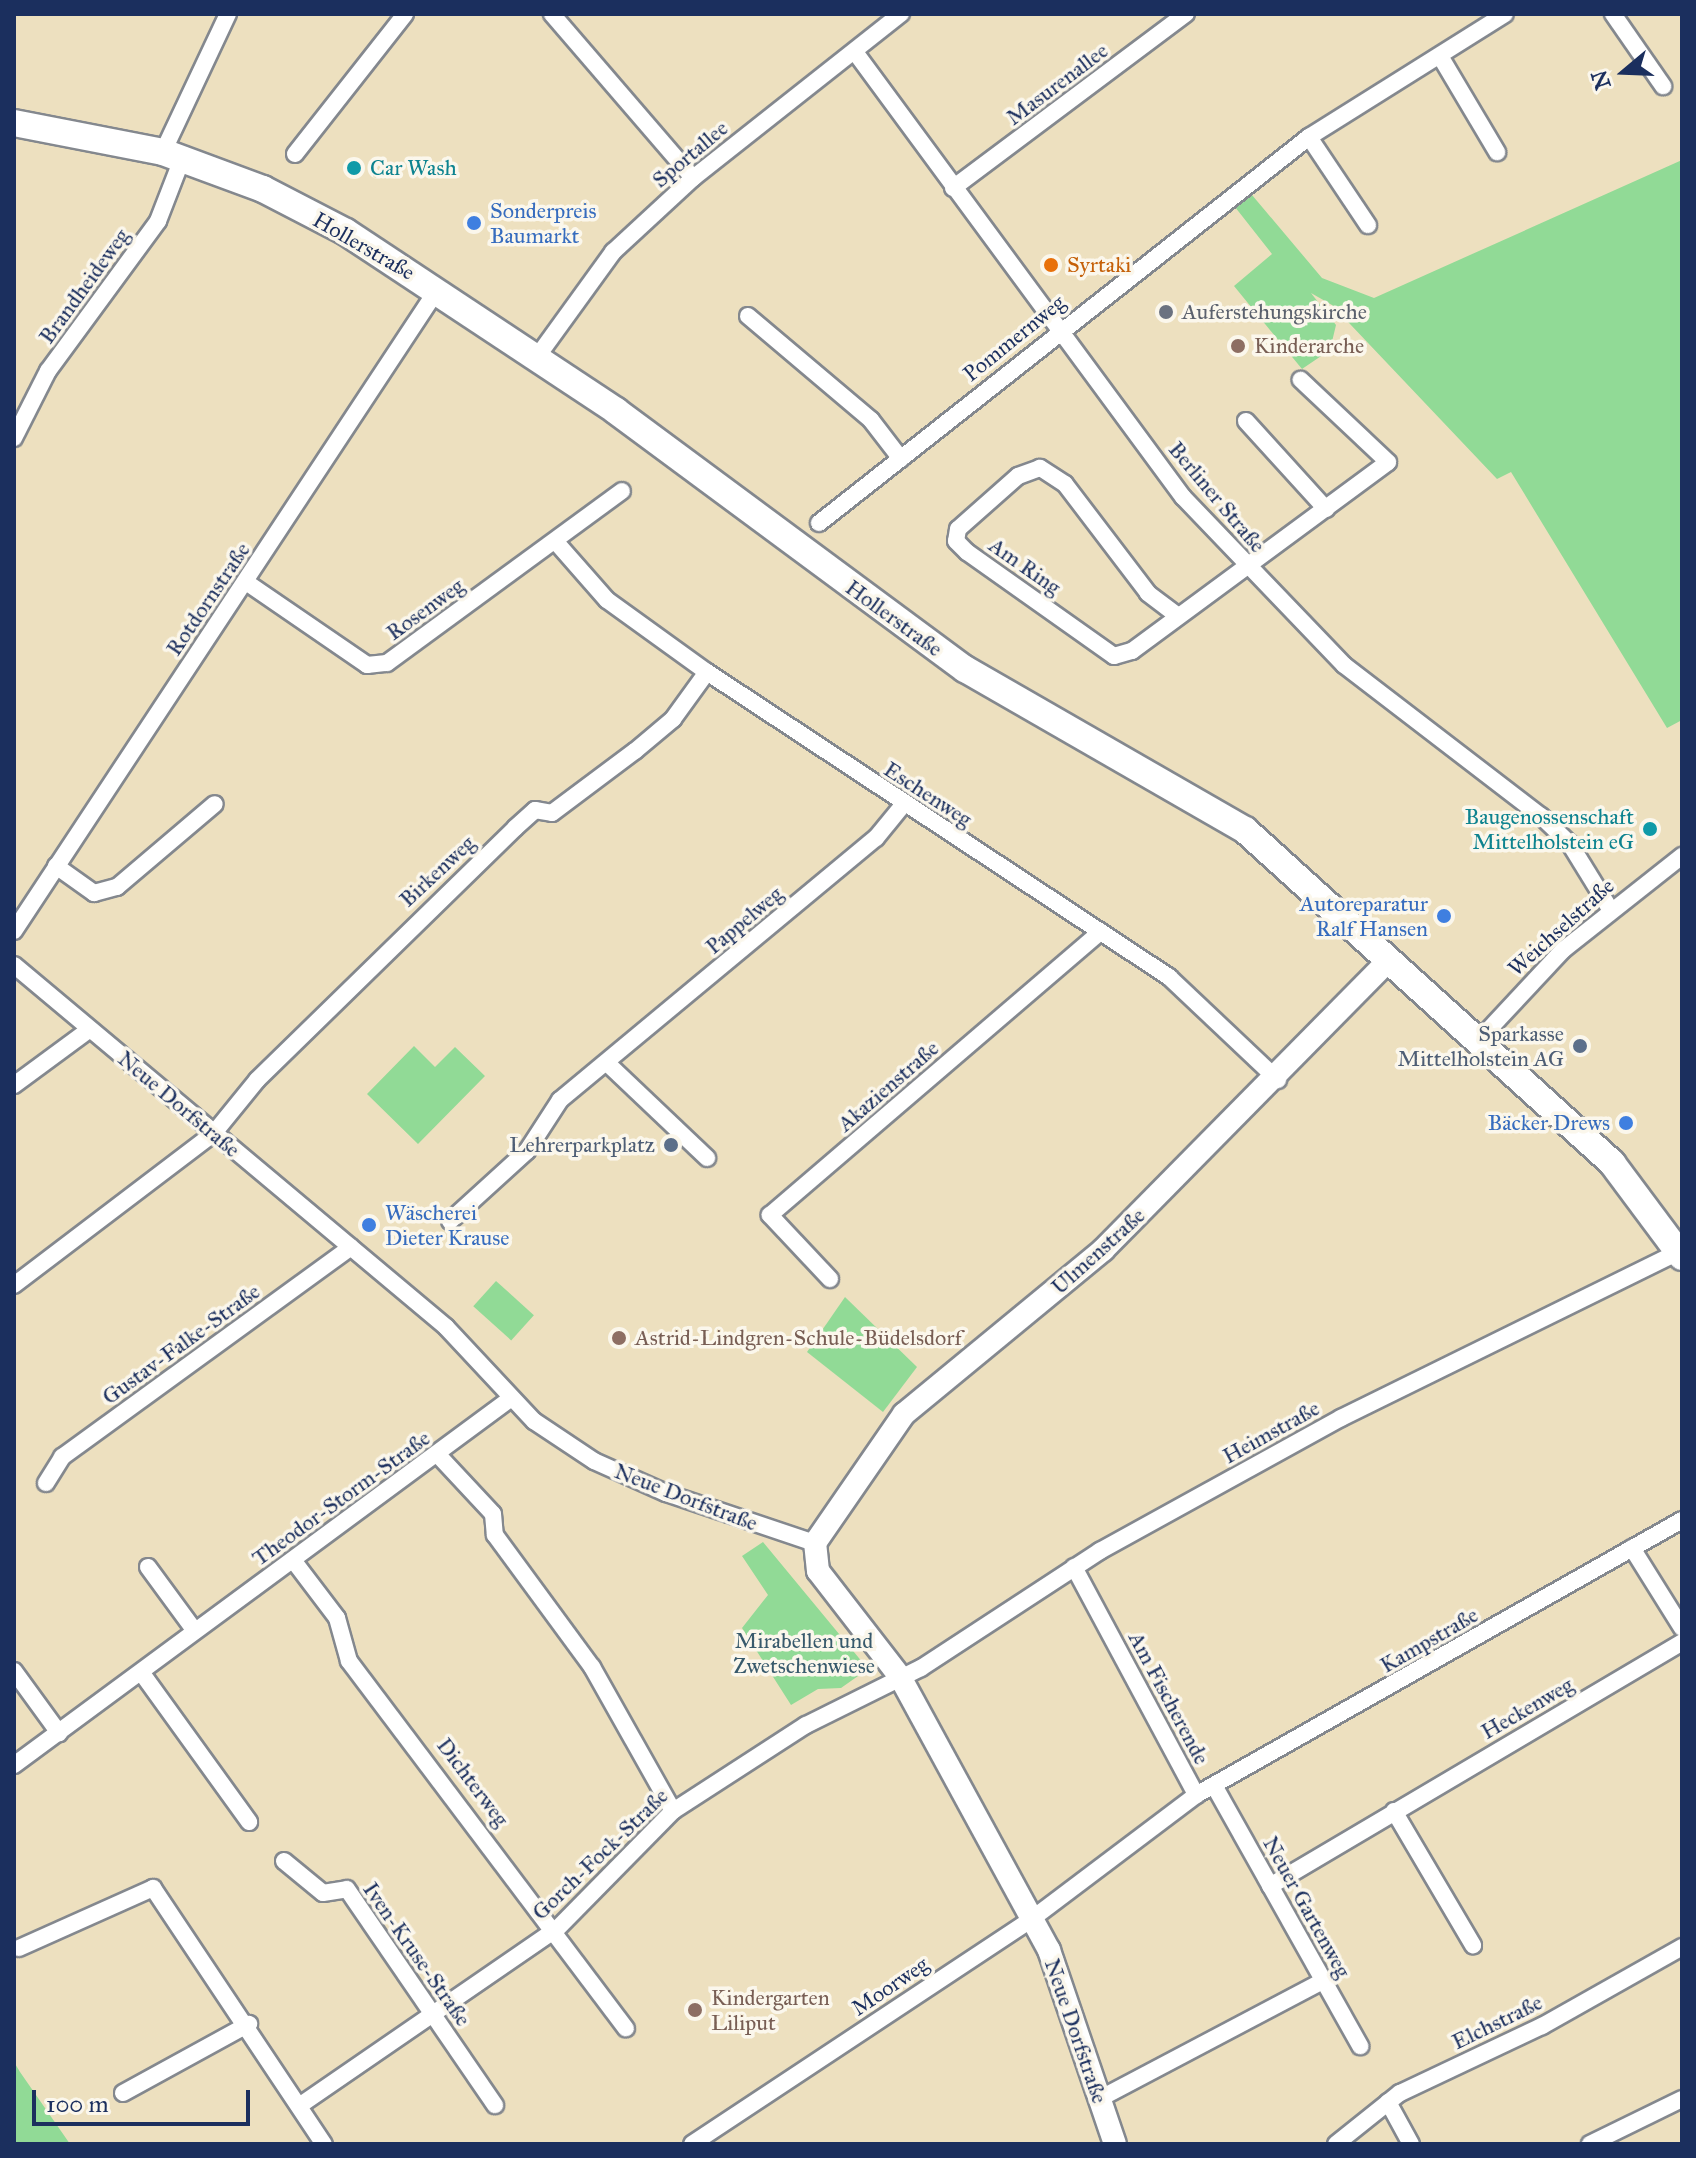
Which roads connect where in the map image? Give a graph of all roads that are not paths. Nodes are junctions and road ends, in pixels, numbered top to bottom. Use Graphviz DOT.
graph roads {
  1 [pos="228,14"];
  2 [pos="405,14"];
  3 [pos="552,14"];
  4 [pos="901,14"];
  5 [pos="1186,14"];
  6 [pos="1505,14"];
  7 [pos="1613,14"];
  8 [pos="855,52"];
  9 [pos="1440,56"];
  10 [pos="1663,86"];
  11 [pos="14,123"];
  12 [pos="1309,137"];
  13 [pos="1497,152"];
  14 [pos="295,154"];
  15 [pos="173,155"];
  16 [pos="693,178"];
  17 [pos="953,188"];
  18 [pos="1368,225"];
  19 [pos="437,290"];
  20 [pos="748,316"];
  21 [pos="1059,329"];
  22 [pos="537,357"];
  23 [pos="1301,380"];
  24 [pos="1246,421"];
  25 [pos="14,438"];
  26 [pos="901,459"];
  27 [pos="622,491"];
  28 [pos="1326,509"];
  29 [pos="819,523"];
  30 [pos="556,542"];
  31 [pos="1246,566"];
  32 [pos="246,582"];
  33 [pos="1178,616"];
  34 [pos="707,672"];
  35 [pos="215,804"];
  36 [pos="903,805"];
  37 [pos="1682,856"];
  38 [pos="56,866"];
  39 [pos="1610,909"];
  40 [pos="14,931"];
  41 [pos="1100,932"];
  42 [pos="1389,960"];
  43 [pos="14,965"];
  44 [pos="90,1029"];
  45 [pos="1479,1040"];
  46 [pos="607,1063"];
  47 [pos="1278,1080"];
  48 [pos="14,1085"];
  49 [pos="214,1133"];
  50 [pos="707,1158"];
  51 [pos="450,1221"];
  52 [pos="351,1247"];
  53 [pos="1680,1254"];
  54 [pos="830,1279"];
  55 [pos="14,1285"];
  56 [pos="510,1399"];
  57 [pos="439,1456"];
  58 [pos="46,1483"];
  59 [pos="1682,1520"];
  60 [pos="815,1543"];
  61 [pos="1632,1548"];
  62 [pos="293,1560"];
  63 [pos="148,1567"];
  64 [pos="1074,1567"];
  65 [pos="1682,1628"];
  66 [pos="195,1631"];
  67 [pos="1682,1642"];
  68 [pos="14,1671"];
  69 [pos="141,1672"];
  70 [pos="901,1678"];
  71 [pos="59,1733"];
  72 [pos="14,1765"];
  73 [pos="1216,1789"];
  74 [pos="1196,1795"];
  75 [pos="673,1811"];
  76 [pos="1394,1811"];
  77 [pos="249,1822"];
  78 [pos="284,1861"];
  79 [pos="1270,1886"];
  80 [pos="1033,1918"];
  81 [pos="557,1929"];
  82 [pos="1473,1945"];
  83 [pos="1682,1947"];
  84 [pos="19,1948"];
  85 [pos="1323,1981"];
  86 [pos="434,2016"];
  87 [pos="249,2024"];
  88 [pos="626,2028"];
  89 [pos="1360,2046"];
  90 [pos="123,2093"];
  91 [pos="1099,2099"];
  92 [pos="1682,2099"];
  93 [pos="1388,2102"];
  94 [pos="495,2105"];
  95 [pos="299,2106"];
  96 [pos="324,2144"];
  97 [pos="692,2144"];
  98 [pos="1115,2144"];
  99 [pos="1336,2144"];
  100 [pos="1411,2144"];
  101 [pos="1590,2144"];
  1 -- 15 [label="street, Brandheideweg"];
  2 -- 14 [label="street"];
  3 -- 16 [label="street"];
  4 -- 8 [label="street, Sportallee"];
  5 -- 17 [label="street, Masurenallee"];
  6 -- 9 [label="street, Pommernweg"];
  7 -- 10 [label="street"];
  8 -- 16 [label="street, Sportallee"];
  8 -- 17 [label="street, Berliner Straße"];
  9 -- 12 [label="street, Pommernweg"];
  9 -- 13 [label="street"];
  11 -- 15 [label="main road, Hollerstraße"];
  12 -- 18 [label="street"];
  12 -- 21 [label="street, Pommernweg"];
  15 -- 19 [label="main road, Hollerstraße"];
  15 -- 25 [label="street, Brandheideweg"];
  16 -- 22 [label="street, Sportallee"];
  17 -- 21 [label="street, Berliner Straße"];
  19 -- 22 [label="main road, Hollerstraße"];
  19 -- 32 [label="street, Rotdornstraße"];
  20 -- 26 [label="street"];
  21 -- 26 [label="street, Pommernweg"];
  21 -- 31 [label="street, Berliner Straße"];
  22 -- 42 [label="main road, Hollerstraße"];
  23 -- 28 [label="street, Am Ring"];
  24 -- 28 [label="street"];
  26 -- 29 [label="street, Pommernweg"];
  27 -- 30 [label="street, Rosenweg"];
  28 -- 31 [label="street, Am Ring"];
  30 -- 32 [label="street, Rosenweg"];
  30 -- 34 [label="street, Eschenweg"];
  31 -- 33 [label="street, Am Ring"];
  31 -- 39 [label="street, Berliner Straße"];
  32 -- 38 [label="street, Rotdornstraße"];
  33 -- 33 [label="street, Am Ring"];
  34 -- 36 [label="street, Eschenweg"];
  34 -- 49 [label="street, Birkenweg"];
  35 -- 38 [label="street"];
  36 -- 41 [label="street, Eschenweg"];
  36 -- 46 [label="street, Pappelweg"];
  37 -- 39 [label="street, Weichselstraße"];
  38 -- 40 [label="street, Rotdornstraße"];
  39 -- 45 [label="street, Weichselstraße"];
  41 -- 47 [label="street, Eschenweg"];
  41 -- 54 [label="street, Akazienstraße"];
  42 -- 45 [label="main road, Hollerstraße"];
  42 -- 47 [label="street, Ulmenstraße"];
  43 -- 44 [label="street, Neue Dorfstraße"];
  44 -- 48 [label="street"];
  44 -- 49 [label="street, Neue Dorfstraße"];
  45 -- 53 [label="main road, Hollerstraße"];
  46 -- 50 [label="street"];
  46 -- 51 [label="street, Pappelweg"];
  47 -- 60 [label="street, Ulmenstraße"];
  49 -- 52 [label="street, Neue Dorfstraße"];
  49 -- 55 [label="street"];
  52 -- 56 [label="street, Neue Dorfstraße"];
  52 -- 58 [label="street, Gustav-Falke-Straße"];
  53 -- 64 [label="street, Heimstraße"];
  56 -- 57 [label="street, Theodor-Storm-Straße"];
  56 -- 60 [label="street, Neue Dorfstraße"];
  57 -- 62 [label="street, Theodor-Storm-Straße"];
  57 -- 75 [label="street"];
  59 -- 61 [label="street, Kampstraße"];
  60 -- 70 [label="street, Neue Dorfstraße"];
  61 -- 65 [label="street"];
  61 -- 73 [label="street, Kampstraße"];
  62 -- 66 [label="street, Theodor-Storm-Straße"];
  62 -- 81 [label="street, Dichterweg"];
  63 -- 66 [label="street"];
  64 -- 70 [label="street, Heimstraße"];
  64 -- 74 [label="street, Am Fischerende"];
  66 -- 69 [label="street, Theodor-Storm-Straße"];
  67 -- 76 [label="street, Heckenweg"];
  68 -- 71 [label="street"];
  69 -- 71 [label="street, Theodor-Storm-Straße"];
  69 -- 77 [label="street"];
  70 -- 75 [label="street, Gorch-Fock-Straße"];
  70 -- 80 [label="street, Neue Dorfstraße"];
  71 -- 72 [label="street, Theodor-Storm-Straße"];
  73 -- 74 [label="street, Kampstraße"];
  73 -- 79 [label="street, Neuer Gartenweg"];
  74 -- 80 [label="street, Am Fischerende"];
  75 -- 81 [label="street, Gorch-Fock-Straße"];
  76 -- 79 [label="street, Heckenweg"];
  76 -- 82 [label="street"];
  78 -- 86 [label="street, Iven-Kruse-Straße"];
  79 -- 85 [label="street, Neuer Gartenweg"];
  80 -- 91 [label="street, Neue Dorfstraße"];
  80 -- 97 [label="street, Moorweg"];
  81 -- 86 [label="street, Gorch-Fock-Straße"];
  81 -- 88 [label="street, Dichterweg"];
  83 -- 93 [label="street, Elchstraße"];
  84 -- 87 [label="street"];
  85 -- 89 [label="street, Neuer Gartenweg"];
  85 -- 91 [label="street"];
  86 -- 94 [label="street, Iven-Kruse-Straße"];
  86 -- 95 [label="street, Gorch-Fock-Straße"];
  87 -- 90 [label="street"];
  87 -- 95 [label="street"];
  91 -- 98 [label="street, Neue Dorfstraße"];
  92 -- 101 [label="street"];
  93 -- 99 [label="street, Elchstraße"];
  93 -- 100 [label="street"];
  95 -- 96 [label="street"];
}
